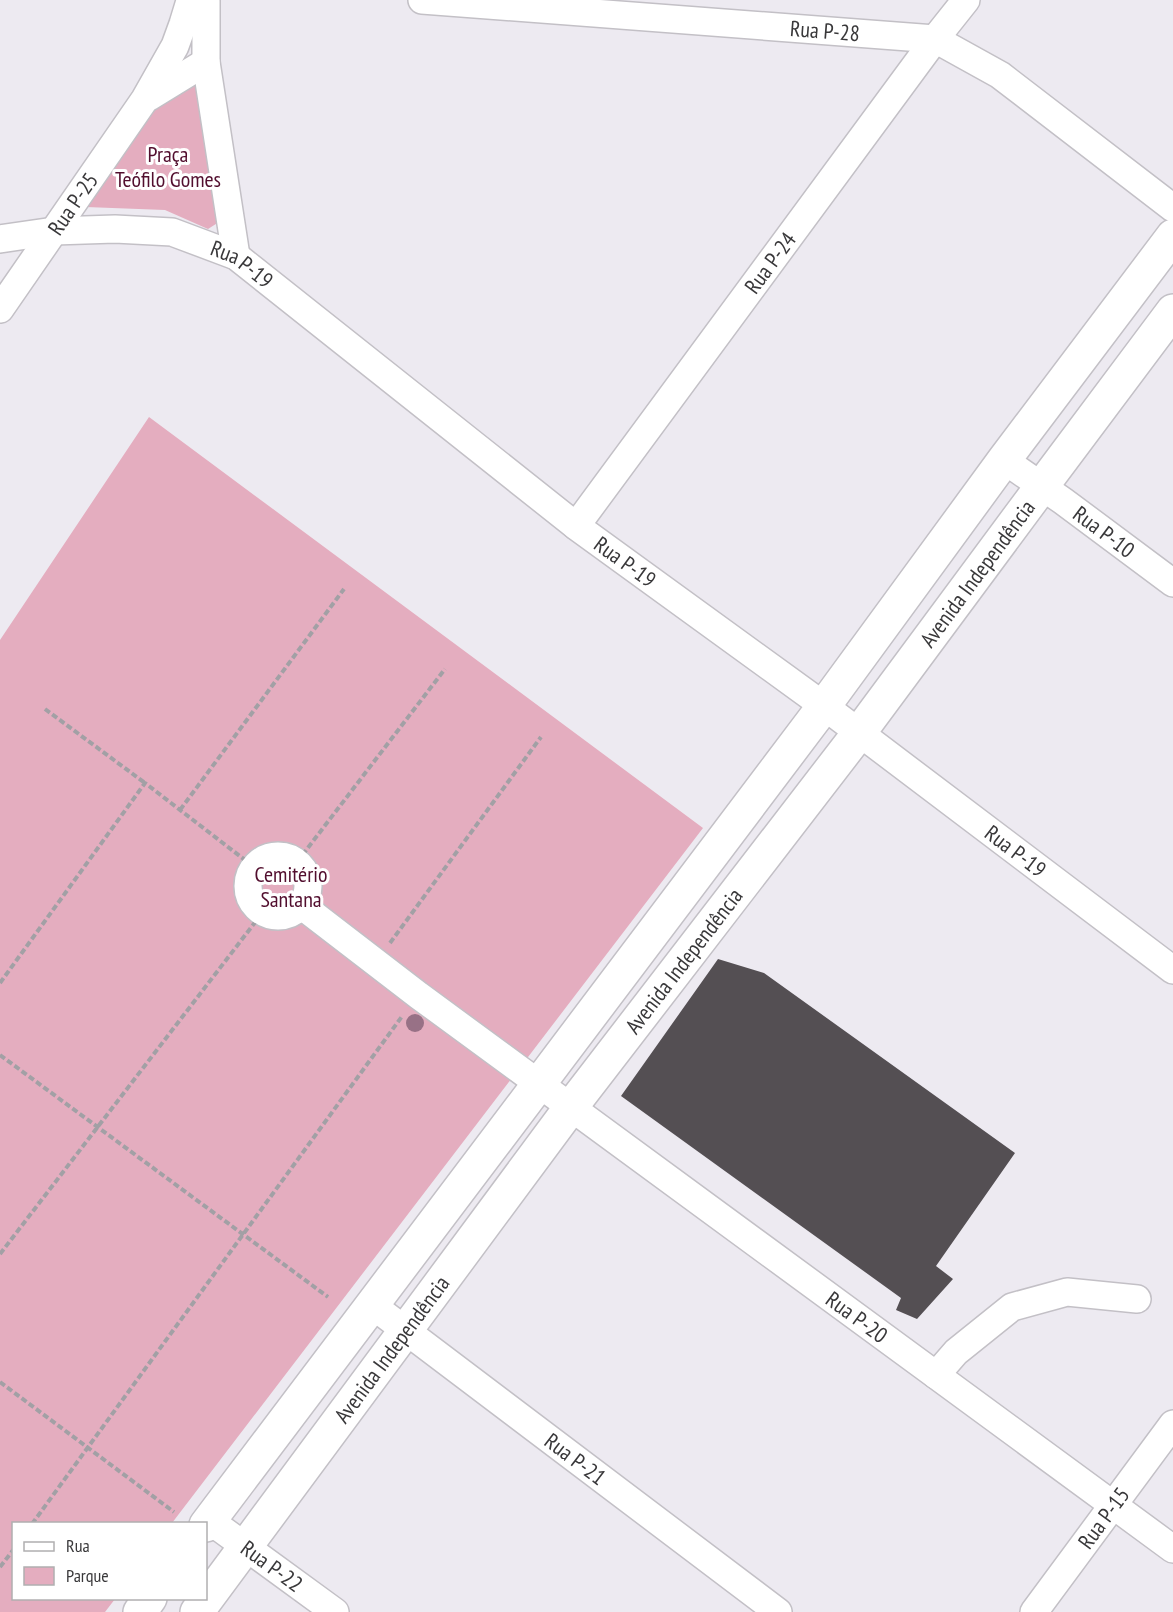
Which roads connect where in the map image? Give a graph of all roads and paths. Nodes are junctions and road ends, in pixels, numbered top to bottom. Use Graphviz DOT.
graph roads {
  1 [pos="189,0"];
  2 [pos="207,0"];
  3 [pos="422,0"];
  4 [pos="966,0"];
  5 [pos="935,39"];
  6 [pos="206,62"];
  7 [pos="145,99"];
  8 [pos="1173,208"];
  9 [pos="54,231"];
  10 [pos="1173,236"];
  11 [pos="0,239"];
  12 [pos="236,256"];
  13 [pos="0,309"];
  14 [pos="1173,312"];
  15 [pos="1004,460"];
  16 [pos="1042,486"];
  17 [pos="576,526"];
  18 [pos="1173,583"];
  19 [pos="344,589"];
  20 [pos="445,669"];
  21 [pos="824,706"];
  22 [pos="45,709"];
  23 [pos="859,733"];
  24 [pos="541,737"];
  25 [pos="145,783"];
  26 [pos="180,810"];
  27 [pos="297,862"];
  28 [pos="254,867"];
  29 [pos="301,905"];
  30 [pos="263,912"];
  31 [pos="376,963"];
  32 [pos="1173,970"];
  33 [pos="0,983"];
  34 [pos="418,995"];
  35 [pos="0,1055"];
  36 [pos="540,1083"];
  37 [pos="572,1107"];
  38 [pos="97,1128"];
  39 [pos="243,1235"];
  40 [pos="0,1254"];
  41 [pos="328,1297"];
  42 [pos="1137,1299"];
  43 [pos="372,1305"];
  44 [pos="405,1330"];
  45 [pos="936,1375"];
  46 [pos="0,1382"];
  47 [pos="1173,1424"];
  48 [pos="88,1449"];
  49 [pos="1113,1505"];
  50 [pos="174,1512"];
  51 [pos="33,1522"];
  52 [pos="208,1523"];
  53 [pos="245,1546"];
  54 [pos="1173,1549"];
  55 [pos="12,1552"];
  56 [pos="0,1567"];
  57 [pos="207,1598"];
  58 [pos="149,1600"];
  59 [pos="140,1612"];
  60 [pos="335,1612"];
  61 [pos="778,1612"];
  62 [pos="1034,1612"];
  1 -- 2 [label="street"];
  1 -- 7 [label="street, Rua P-25"];
  2 -- 6 [label="street"];
  3 -- 5 [label="street, Rua P-28"];
  4 -- 5 [label="street, Rua P-24"];
  5 -- 8 [label="street, Rua P-28"];
  5 -- 17 [label="street, Rua P-24"];
  6 -- 7 [label="street, Rua P-25"];
  6 -- 12 [label="street"];
  7 -- 9 [label="street, Rua P-25"];
  9 -- 11 [label="street, Rua P-19"];
  9 -- 12 [label="street, Rua P-19"];
  9 -- 13 [label="street, Rua P-25"];
  10 -- 15 [label="main road, Avenida Independência"];
  12 -- 17 [label="street, Rua P-19"];
  14 -- 16 [label="main road, Avenida Independência"];
  15 -- 16 [label="street, Rua P-10"];
  15 -- 21 [label="main road, Avenida Independência"];
  16 -- 18 [label="street, Rua P-10"];
  16 -- 23 [label="main road, Avenida Independência"];
  17 -- 21 [label="street, Rua P-19"];
  19 -- 26 [label="path"];
  20 -- 27 [label="path"];
  21 -- 23 [label="street, Rua P-19"];
  21 -- 36 [label="main road, Avenida Independência"];
  22 -- 25 [label="path"];
  23 -- 32 [label="street, Rua P-19"];
  23 -- 37 [label="main road, Avenida Independência"];
  24 -- 31 [label="path"];
  25 -- 26 [label="path"];
  25 -- 33 [label="path"];
  26 -- 28 [label="path"];
  27 -- 28 [label="street"];
  27 -- 29 [label="street"];
  28 -- 30 [label="street"];
  29 -- 30 [label="street"];
  29 -- 31 [label="street, Rua P-20"];
  30 -- 38 [label="path"];
  31 -- 34 [label="street, Rua P-20"];
  34 -- 36 [label="street, Rua P-20"];
  34 -- 39 [label="path"];
  35 -- 38 [label="path"];
  36 -- 37 [label="street, Rua P-20"];
  36 -- 43 [label="main road, Avenida Independência"];
  37 -- 44 [label="main road, Avenida Independência"];
  37 -- 45 [label="street, Rua P-20"];
  38 -- 39 [label="path"];
  38 -- 40 [label="path"];
  39 -- 41 [label="path"];
  39 -- 48 [label="path"];
  42 -- 45 [label="street"];
  43 -- 44 [label="street, Rua P-21"];
  43 -- 52 [label="main road, Avenida Independência"];
  44 -- 53 [label="main road, Avenida Independência"];
  44 -- 61 [label="street, Rua P-21"];
  45 -- 49 [label="street, Rua P-20"];
  46 -- 48 [label="path"];
  47 -- 49 [label="street, Rua P-15"];
  48 -- 50 [label="path"];
  48 -- 51 [label="path"];
  49 -- 54 [label="street, Rua P-20"];
  49 -- 62 [label="street, Rua P-15"];
  52 -- 53 [label="street, Rua P-22"];
  53 -- 57 [label="main road, Avenida Independência"];
  53 -- 60 [label="street, Rua P-22"];
  55 -- 56 [label="path"];
  58 -- 59 [label="main road"];
}
